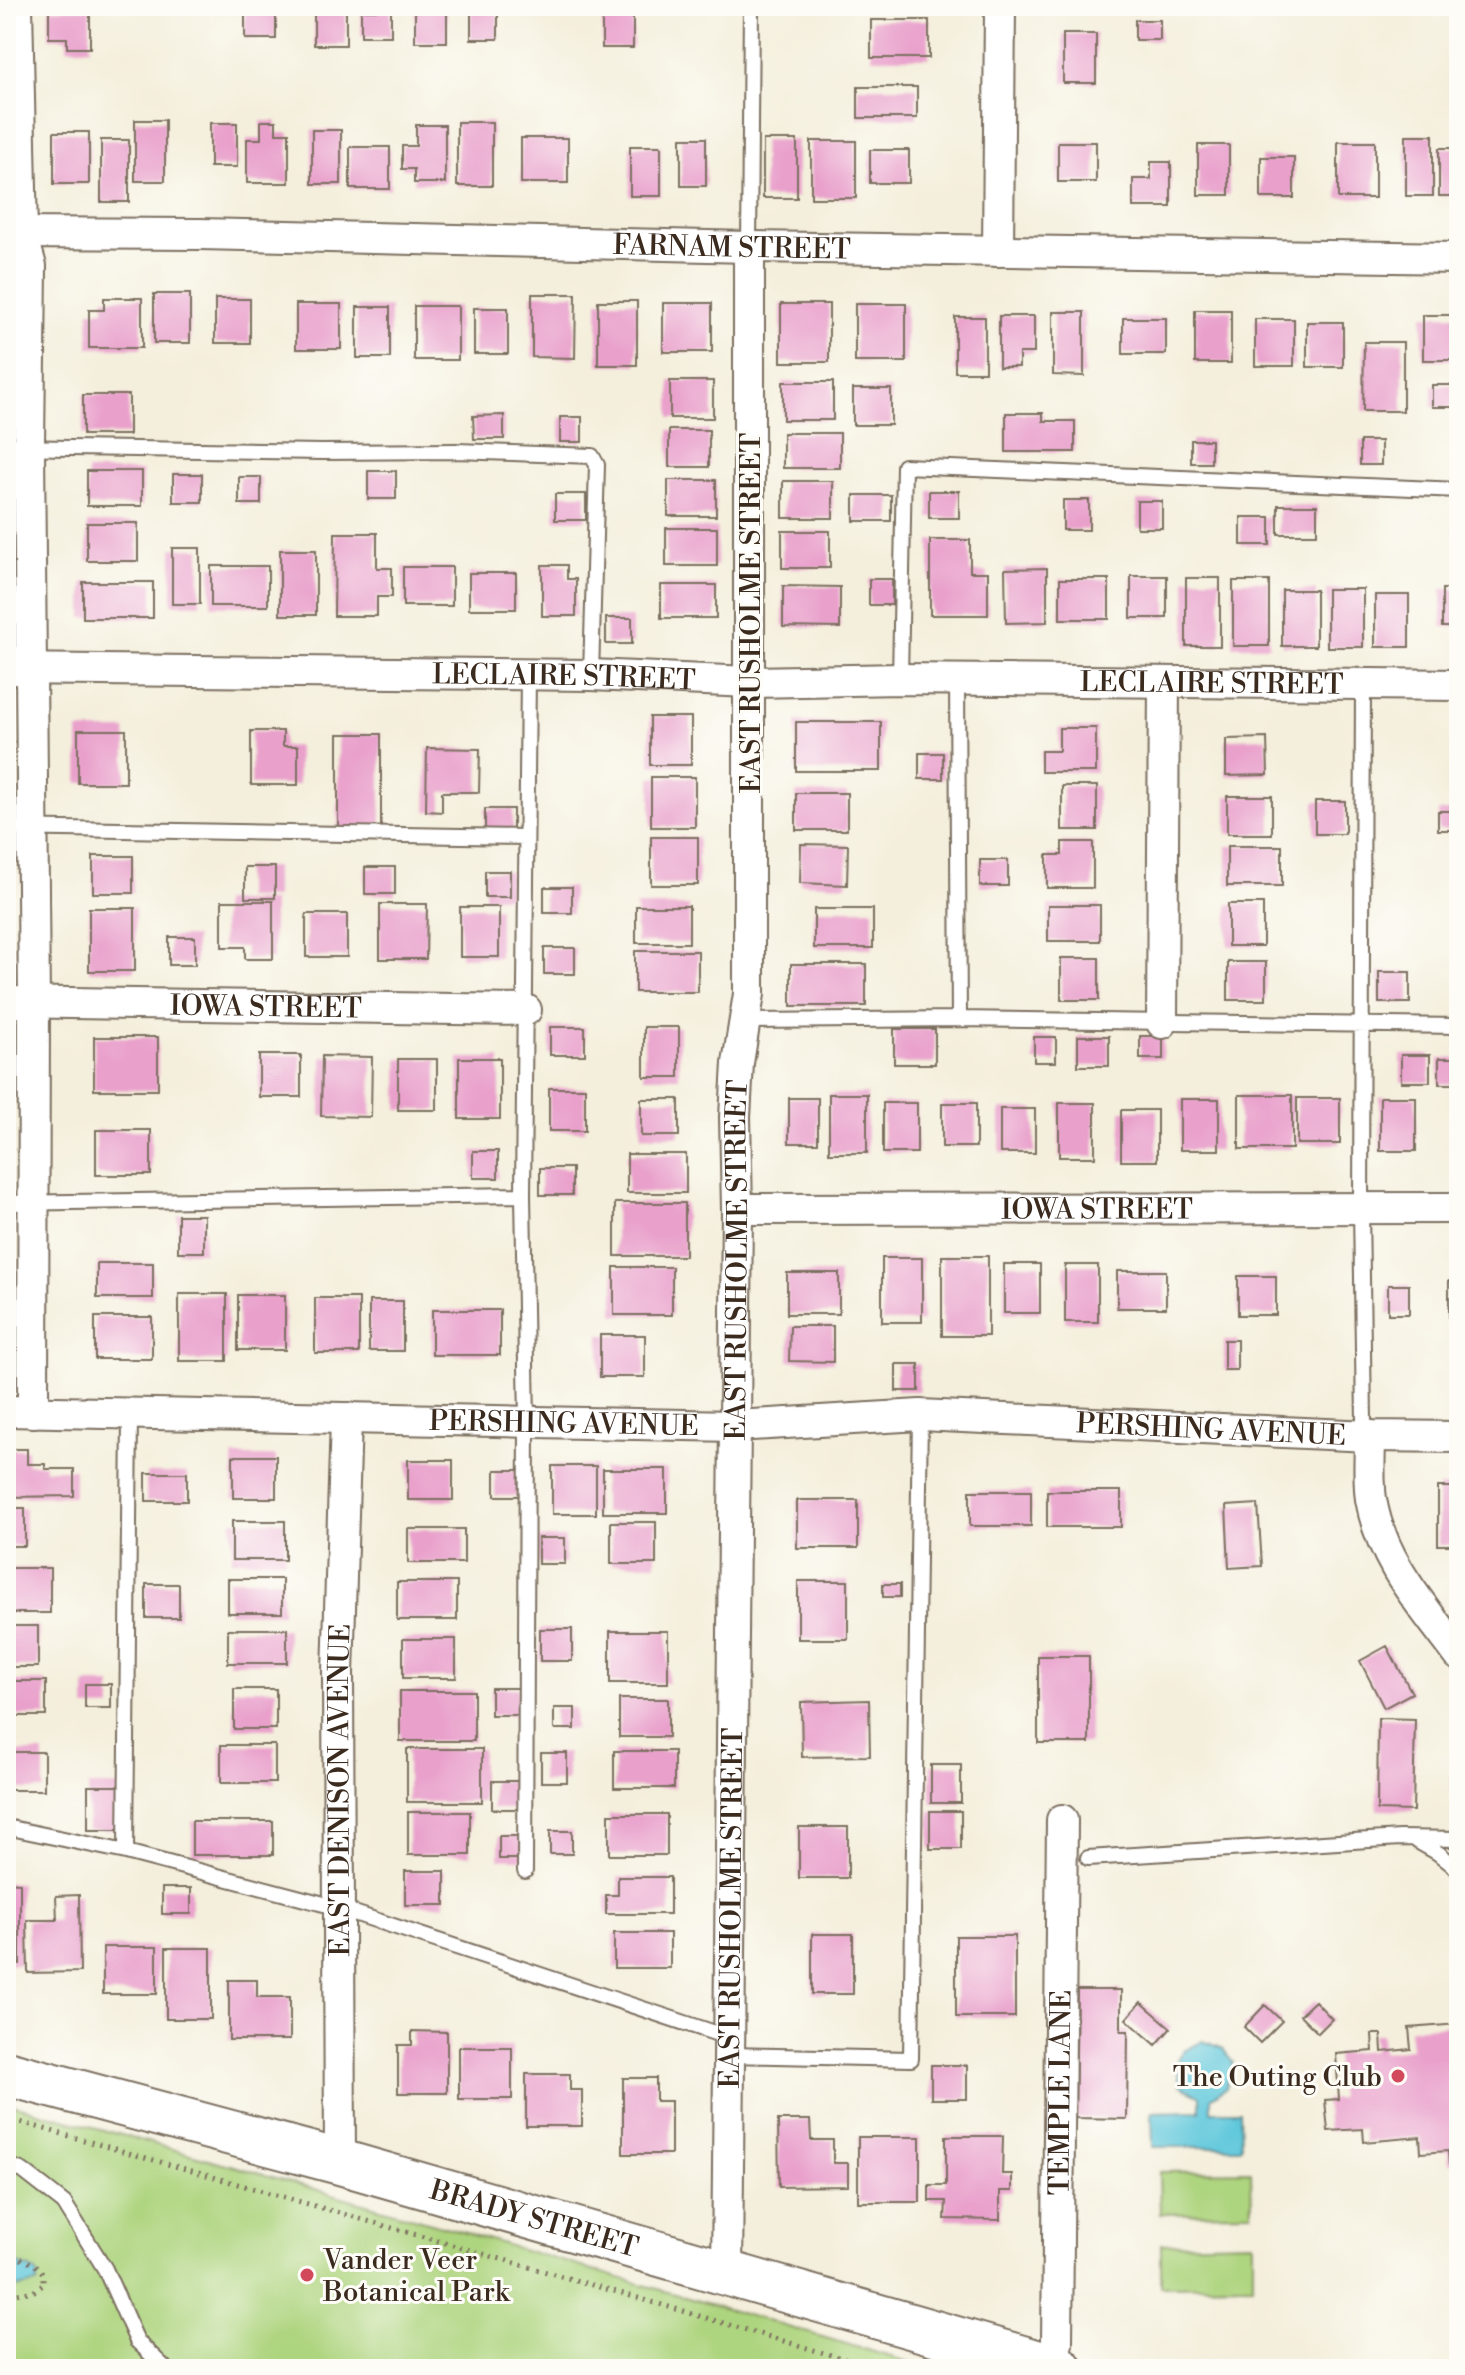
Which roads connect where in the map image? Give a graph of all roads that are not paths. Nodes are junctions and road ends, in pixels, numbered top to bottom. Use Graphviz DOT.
graph roads {
  1 [pos="751,6"];
  2 [pos="1000,6"];
  3 [pos="13,18"];
  4 [pos="14,233"];
  5 [pos="749,247"];
  6 [pos="998,251"];
  7 [pos="1459,258"];
  8 [pos="18,447"];
  9 [pos="1459,490"];
  10 [pos="19,669"];
  11 [pos="528,674"];
  12 [pos="591,675"];
  13 [pos="900,679"];
  14 [pos="957,680"];
  15 [pos="750,682"];
  16 [pos="1164,682"];
  17 [pos="1363,684"];
  18 [pos="1459,685"];
  19 [pos="19,828"];
  20 [pos="526,837"];
  21 [pos="20,1002"];
  22 [pos="526,1010"];
  23 [pos="959,1019"];
  24 [pos="745,1021"];
  25 [pos="1162,1023"];
  26 [pos="1362,1025"];
  27 [pos="1459,1026"];
  28 [pos="523,1195"];
  29 [pos="19,1203"];
  30 [pos="1361,1207"];
  31 [pos="1459,1208"];
  32 [pos="737,1209"];
  33 [pos="20,1412"];
  34 [pos="130,1414"];
  35 [pos="920,1415"];
  36 [pos="346,1419"];
  37 [pos="527,1421"];
  38 [pos="735,1426"];
  39 [pos="1370,1436"];
  40 [pos="1459,1437"];
  41 [pos="1459,1655"];
  42 [pos="1062,1820"];
  43 [pos="6,1827"];
  44 [pos="1459,1839"];
  45 [pos="1417,1841"];
  46 [pos="126,1852"];
  47 [pos="1088,1858"];
  48 [pos="1459,1870"];
  49 [pos="525,1871"];
  50 [pos="339,1908"];
  51 [pos="729,2046"];
  52 [pos="6,2073"];
  53 [pos="340,2162"];
  54 [pos="6,2164"];
  55 [pos="727,2274"];
  56 [pos="1056,2368"];
  57 [pos="166,2369"];
  1 -- 5 [label="lane"];
  2 -- 6 [label="street"];
  3 -- 4 [label="street"];
  4 -- 5 [label="street, FARNAM STREET"];
  4 -- 8 [label="street"];
  5 -- 6 [label="street, FARNAM STREET"];
  5 -- 15 [label="street, EAST RUSHOLME STREET"];
  6 -- 7 [label="street, FARNAM STREET"];
  8 -- 10 [label="street"];
  8 -- 12 [label="lane"];
  9 -- 13 [label="lane"];
  10 -- 11 [label="street, LECLAIRE STREET"];
  10 -- 19 [label="street"];
  11 -- 12 [label="street, LECLAIRE STREET"];
  11 -- 20 [label="lane"];
  12 -- 15 [label="street, LECLAIRE STREET"];
  13 -- 14 [label="street, LECLAIRE STREET"];
  13 -- 15 [label="street, LECLAIRE STREET"];
  14 -- 16 [label="street, LECLAIRE STREET"];
  14 -- 23 [label="lane"];
  15 -- 24 [label="street, EAST RUSHOLME STREET"];
  16 -- 17 [label="street, LECLAIRE STREET"];
  16 -- 25 [label="street"];
  17 -- 18 [label="street, LECLAIRE STREET"];
  17 -- 26 [label="lane"];
  19 -- 20 [label="lane"];
  19 -- 21 [label="street"];
  20 -- 22 [label="lane"];
  21 -- 22 [label="street, IOWA STREET"];
  21 -- 29 [label="street"];
  22 -- 28 [label="lane"];
  23 -- 24 [label="lane"];
  23 -- 25 [label="lane"];
  24 -- 32 [label="street, EAST RUSHOLME STREET"];
  25 -- 26 [label="lane"];
  26 -- 27 [label="lane"];
  26 -- 30 [label="lane"];
  28 -- 29 [label="lane"];
  28 -- 37 [label="lane"];
  29 -- 33 [label="street"];
  30 -- 31 [label="street, IOWA STREET"];
  30 -- 32 [label="street, IOWA STREET"];
  30 -- 39 [label="lane"];
  32 -- 38 [label="street, EAST RUSHOLME STREET"];
  33 -- 34 [label="street, PERSHING AVENUE"];
  34 -- 36 [label="street, PERSHING AVENUE"];
  34 -- 46 [label="lane"];
  35 -- 38 [label="street, PERSHING AVENUE"];
  35 -- 39 [label="street, PERSHING AVENUE"];
  35 -- 51 [label="lane"];
  36 -- 37 [label="street, PERSHING AVENUE"];
  36 -- 50 [label="street, EAST DENISON AVENUE"];
  37 -- 38 [label="street, PERSHING AVENUE"];
  37 -- 49 [label="lane"];
  38 -- 51 [label="street, EAST RUSHOLME STREET"];
  39 -- 40 [label="street, PERSHING AVENUE"];
  39 -- 41 [label="street"];
  42 -- 56 [label="street, TEMPLE LANE"];
  43 -- 46 [label="lane"];
  44 -- 45 [label="lane"];
  45 -- 47 [label="lane"];
  45 -- 48 [label="lane"];
  46 -- 50 [label="lane"];
  50 -- 51 [label="lane"];
  50 -- 53 [label="street, EAST DENISON AVENUE"];
  51 -- 55 [label="street, EAST RUSHOLME STREET"];
  52 -- 53 [label="highway, BRADY STREET"];
  53 -- 55 [label="highway, BRADY STREET"];
  54 -- 57 [label="lane"];
  55 -- 56 [label="highway, BRADY STREET"];
}
